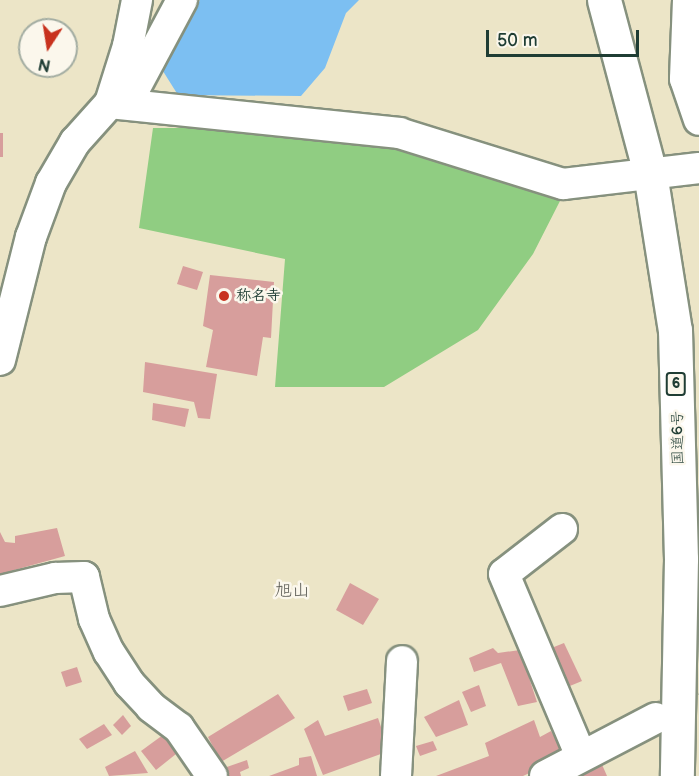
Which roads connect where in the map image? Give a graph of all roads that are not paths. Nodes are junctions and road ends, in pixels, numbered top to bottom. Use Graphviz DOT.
graph roads {
  1 [pos="137,0"];
  2 [pos="182,0"];
  3 [pos="604,0"];
  4 [pos="688,0"];
  5 [pos="110,102"];
  6 [pos="699,120"];
  7 [pos="699,168"];
  8 [pos="650,173"];
  9 [pos="0,360"];
  10 [pos="562,529"];
  11 [pos="0,591"];
  12 [pos="402,661"];
  13 [pos="656,718"];
  14 [pos="581,756"];
  15 [pos="212,776"];
  16 [pos="396,776"];
  17 [pos="545,776"];
  18 [pos="677,776"];
  1 -- 5 [label="street"];
  2 -- 5 [label="street"];
  3 -- 8 [label="highway, 国道6号 / 6"];
  4 -- 6 [label="street"];
  5 -- 8 [label="street"];
  5 -- 9 [label="street"];
  7 -- 8 [label="street"];
  8 -- 18 [label="highway, 国道6号 / 6"];
  10 -- 14 [label="street"];
  11 -- 15 [label="street"];
  12 -- 16 [label="street"];
  13 -- 14 [label="street"];
  14 -- 17 [label="street"];
}
